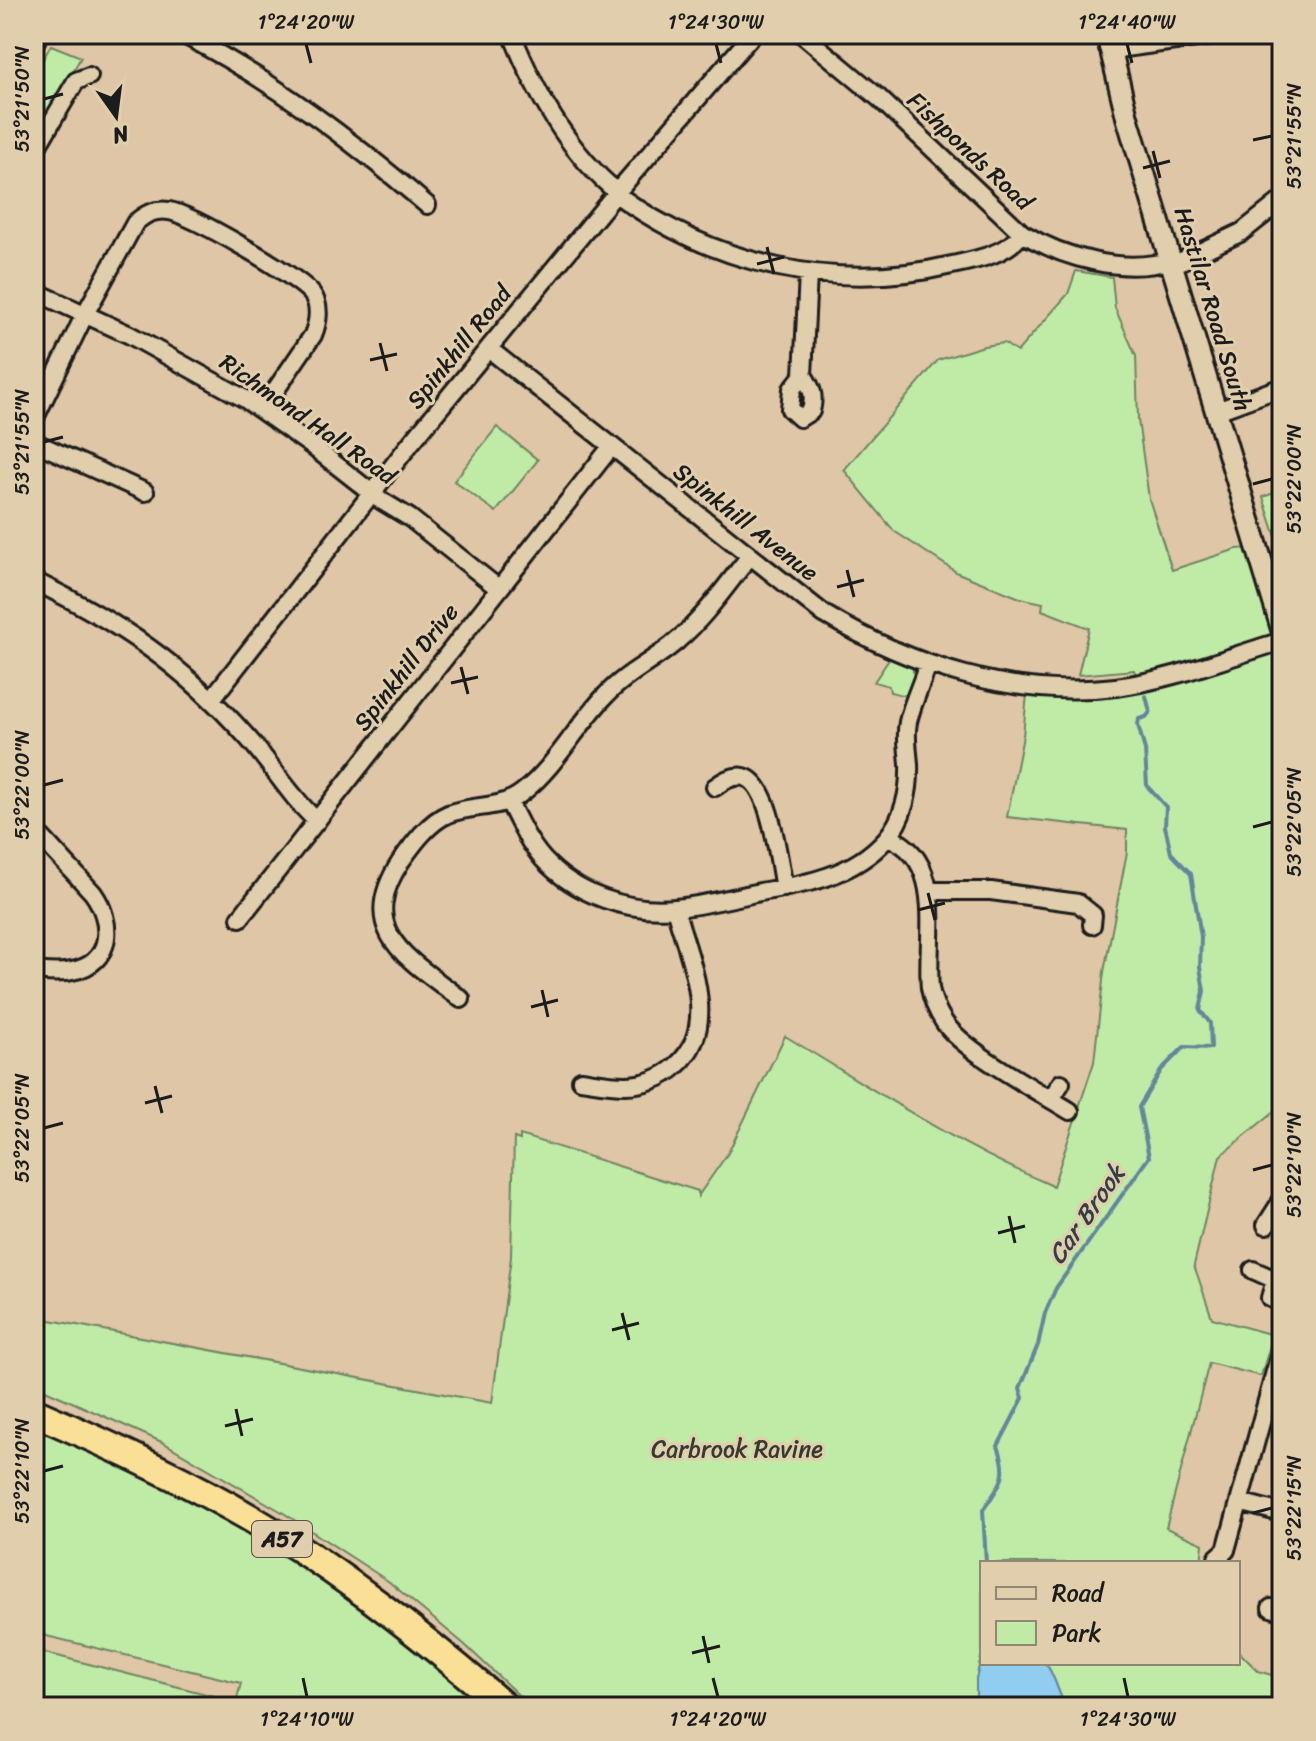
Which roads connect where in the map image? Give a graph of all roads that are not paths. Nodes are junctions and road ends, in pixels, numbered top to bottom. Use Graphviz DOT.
graph roads {
  1 [pos="182,34"];
  2 [pos="512,34"];
  3 [pos="753,34"];
  4 [pos="802,34"];
  5 [pos="1211,34"];
  6 [pos="1108,41"];
  7 [pos="89,76"];
  8 [pos="34,152"];
  9 [pos="617,193"];
  10 [pos="1282,200"];
  11 [pos="427,205"];
  12 [pos="1022,233"];
  13 [pos="1172,262"];
  14 [pos="808,274"];
  15 [pos="34,291"];
  16 [pos="85,314"];
  17 [pos="489,349"];
  18 [pos="803,375"];
  19 [pos="1282,387"];
  20 [pos="262,410"];
  21 [pos="1217,411"];
  22 [pos="34,420"];
  23 [pos="34,442"];
  24 [pos="611,447"];
  25 [pos="145,492"];
  26 [pos="373,494"];
  27 [pos="750,556"];
  28 [pos="34,581"];
  29 [pos="498,588"];
  30 [pos="1282,629"];
  31 [pos="1282,641"];
  32 [pos="928,664"];
  33 [pos="211,700"];
  34 [pos="715,787"];
  35 [pos="509,802"];
  36 [pos="317,821"];
  37 [pos="34,829"];
  38 [pos="888,837"];
  39 [pos="784,888"];
  40 [pos="928,891"];
  41 [pos="675,908"];
  42 [pos="240,918"];
  43 [pos="1092,925"];
  44 [pos="34,971"];
  45 [pos="461,999"];
  46 [pos="581,1080"];
  47 [pos="1061,1083"];
  48 [pos="1051,1099"];
  49 [pos="1070,1111"];
  50 [pos="1281,1203"];
  51 [pos="1266,1225"];
  52 [pos="1253,1270"];
  53 [pos="1279,1282"];
  54 [pos="1281,1303"];
  55 [pos="1282,1346"];
  56 [pos="1279,1364"];
  57 [pos="34,1412"];
  58 [pos="1239,1502"];
  59 [pos="1282,1513"];
  60 [pos="1217,1558"];
  61 [pos="505,1707"];
  1 -- 11 [label="street"];
  2 -- 9 [label="street"];
  3 -- 9 [label="street, Spinkhill Road"];
  4 -- 12 [label="street, Fishponds Road"];
  5 -- 6 [label="street"];
  6 -- 13 [label="street, Hastilar Road South"];
  7 -- 8 [label="street"];
  9 -- 14 [label="street"];
  9 -- 17 [label="street, Spinkhill Road"];
  10 -- 13 [label="street, Fishponds Road"];
  12 -- 13 [label="street, Fishponds Road"];
  12 -- 14 [label="street"];
  13 -- 21 [label="street, Hastilar Road South"];
  14 -- 18 [label="street"];
  15 -- 16 [label="street, Richmond Hall Road"];
  16 -- 20 [label="street, Richmond Hall Road"];
  16 -- 20 [label="street"];
  16 -- 22 [label="street"];
  17 -- 24 [label="street, Spinkhill Avenue"];
  17 -- 26 [label="street, Spinkhill Road"];
  19 -- 21 [label="street"];
  20 -- 26 [label="street, Richmond Hall Road"];
  21 -- 30 [label="street, Hastilar Road South"];
  23 -- 25 [label="street"];
  24 -- 27 [label="street, Spinkhill Avenue"];
  24 -- 29 [label="street, Spinkhill Drive"];
  26 -- 29 [label="street, Richmond Hall Road"];
  26 -- 33 [label="street, Spinkhill Road"];
  27 -- 32 [label="street, Spinkhill Avenue"];
  27 -- 35 [label="street"];
  28 -- 33 [label="street"];
  29 -- 36 [label="street, Spinkhill Drive"];
  31 -- 32 [label="street, Spinkhill Avenue"];
  32 -- 38 [label="street"];
  33 -- 36 [label="street"];
  34 -- 39 [label="street"];
  35 -- 41 [label="street"];
  35 -- 45 [label="street"];
  36 -- 42 [label="street, Spinkhill Drive"];
  37 -- 44 [label="street"];
  38 -- 39 [label="street"];
  38 -- 40 [label="street"];
  39 -- 41 [label="street"];
  40 -- 43 [label="street"];
  40 -- 48 [label="street"];
  41 -- 46 [label="street"];
  47 -- 48 [label="street"];
  48 -- 49 [label="street"];
  50 -- 51 [label="street"];
  52 -- 53 [label="street"];
  53 -- 54 [label="street"];
  55 -- 56 [label="street"];
  56 -- 58 [label="street"];
  57 -- 61 [label="highway, A57"];
  58 -- 59 [label="street"];
  58 -- 60 [label="street"];
}
